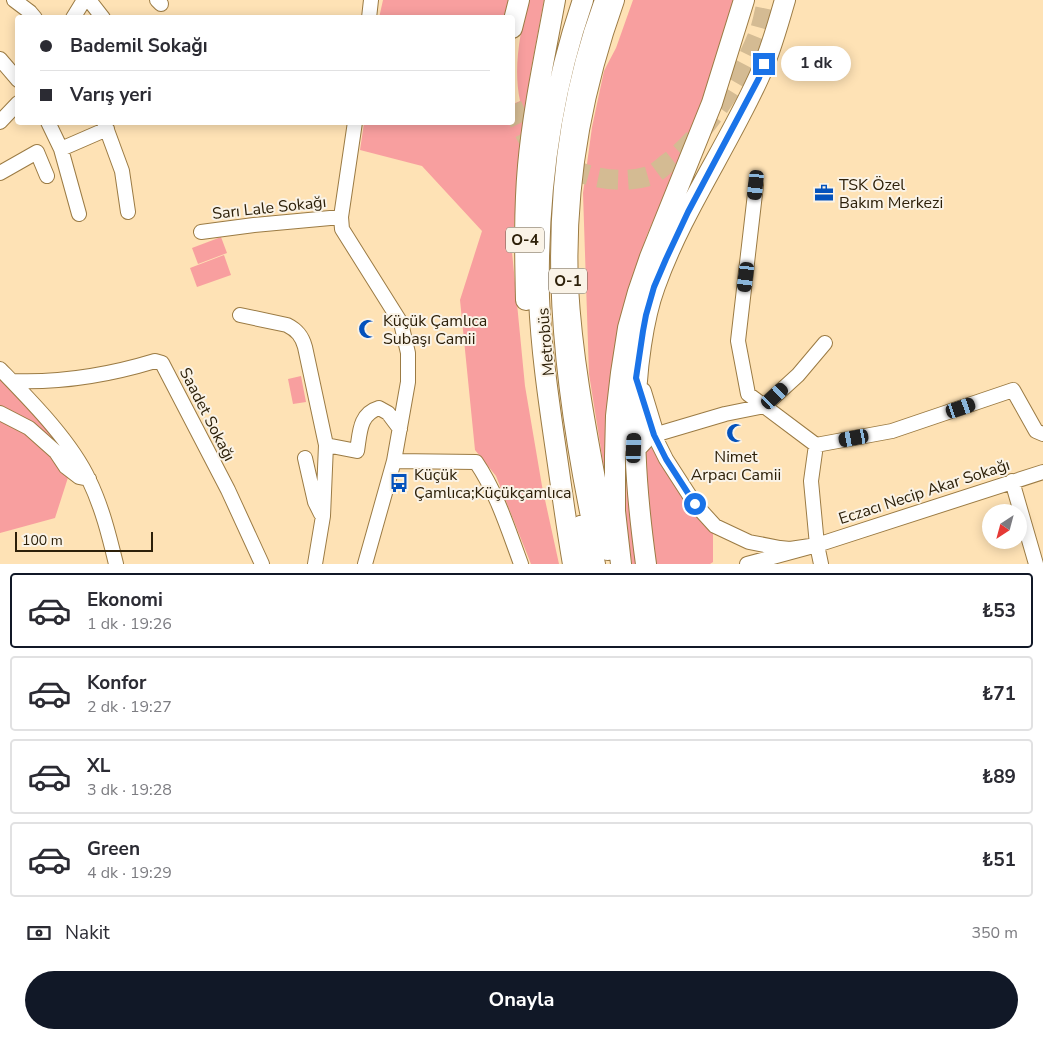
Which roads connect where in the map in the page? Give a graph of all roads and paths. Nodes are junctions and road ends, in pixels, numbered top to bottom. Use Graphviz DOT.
graph roads {
  1 [pos="14,0"];
  2 [pos="84,0"];
  3 [pos="89,0"];
  4 [pos="371,0"];
  5 [pos="519,0"];
  6 [pos="555,0"];
  7 [pos="583,0"];
  8 [pos="596,0"];
  9 [pos="602,0"];
  10 [pos="614,0"];
  11 [pos="744,0"];
  12 [pos="785,0"];
  13 [pos="32,15"];
  14 [pos="75,15"];
  15 [pos="101,15"];
  16 [pos="369,15"];
  17 [pos="515,16"];
  18 [pos="0,59"];
  19 [pos="15,76"];
  20 [pos="15,106"];
  21 [pos="0,122"];
  22 [pos="49,125"];
  23 [pos="355,125"];
  24 [pos="106,126"];
  25 [pos="61,149"];
  26 [pos="0,173"];
  27 [pos="48,176"];
  28 [pos="756,185"];
  29 [pos="128,212"];
  30 [pos="79,214"];
  31 [pos="341,218"];
  32 [pos="201,232"];
  33 [pos="240,315"];
  34 [pos="825,343"];
  35 [pos="0,369"];
  36 [pos="636,378"];
  37 [pos="12,381"];
  38 [pos="764,406"];
  39 [pos="0,413"];
  40 [pos="400,429"];
  41 [pos="1043,434"];
  42 [pos="654,435"];
  43 [pos="326,445"];
  44 [pos="816,445"];
  45 [pos="634,448"];
  46 [pos="305,458"];
  47 [pos="394,461"];
  48 [pos="73,465"];
  49 [pos="1043,472"];
  50 [pos="560,478"];
  51 [pos="1012,481"];
  52 [pos="323,516"];
  53 [pos="817,545"];
  54 [pos="116,564"];
  55 [pos="262,564"];
  56 [pos="315,564"];
  57 [pos="365,564"];
  58 [pos="521,564"];
  59 [pos="574,564"];
  60 [pos="587,564"];
  61 [pos="598,564"];
  62 [pos="610,564"];
  63 [pos="622,564"];
  64 [pos="646,564"];
  65 [pos="747,564"];
  66 [pos="821,564"];
  67 [pos="1036,564"];
  1 -- 13 [label="street"];
  2 -- 14 [label="street"];
  3 -- 15 [label="street"];
  4 -- 16 [label="street"];
  5 -- 17 [label="highway"];
  6 -- 50 [label="highway, O-4"];
  7 -- 50 [label="highway, O-1"];
  8 -- 60 [label="street, Metrobüs"];
  9 -- 61 [label="street, Metrobüs"];
  10 -- 62 [label="highway, O-1"];
  11 -- 63 [label="highway"];
  12 -- 36 [label="highway"];
  18 -- 19 [label="street"];
  20 -- 21 [label="street"];
  22 -- 25 [label="street"];
  23 -- 31 [label="street"];
  24 -- 25 [label="street"];
  24 -- 29 [label="street"];
  25 -- 30 [label="street"];
  26 -- 27 [label="street"];
  28 -- 38 [label="street"];
  31 -- 32 [label="street, Sarı Lale Sokağı"];
  31 -- 40 [label="street"];
  33 -- 43 [label="street"];
  34 -- 38 [label="street"];
  35 -- 37 [label="street"];
  36 -- 42 [label="highway"];
  36 -- 45 [label="highway"];
  37 -- 48 [label="street"];
  37 -- 55 [label="street, Saadet Sokağı"];
  38 -- 42 [label="street"];
  38 -- 44 [label="street"];
  39 -- 48 [label="street"];
  40 -- 43 [label="street"];
  40 -- 47 [label="street"];
  41 -- 44 [label="street"];
  42 -- 45 [label="highway"];
  42 -- 53 [label="street"];
  43 -- 52 [label="street"];
  44 -- 53 [label="street, Eczacı Necip Akar Sokağı"];
  45 -- 64 [label="highway"];
  46 -- 52 [label="street"];
  47 -- 57 [label="street"];
  47 -- 58 [label="street"];
  48 -- 54 [label="street"];
  49 -- 51 [label="street, Eczacı Necip Akar Sokağı"];
  50 -- 59 [label="highway, O-1"];
  51 -- 53 [label="street, Eczacı Necip Akar Sokağı"];
  51 -- 67 [label="street"];
  52 -- 56 [label="street"];
  53 -- 65 [label="street"];
  53 -- 66 [label="street, Eczacı Necip Akar Sokağı"];
}
